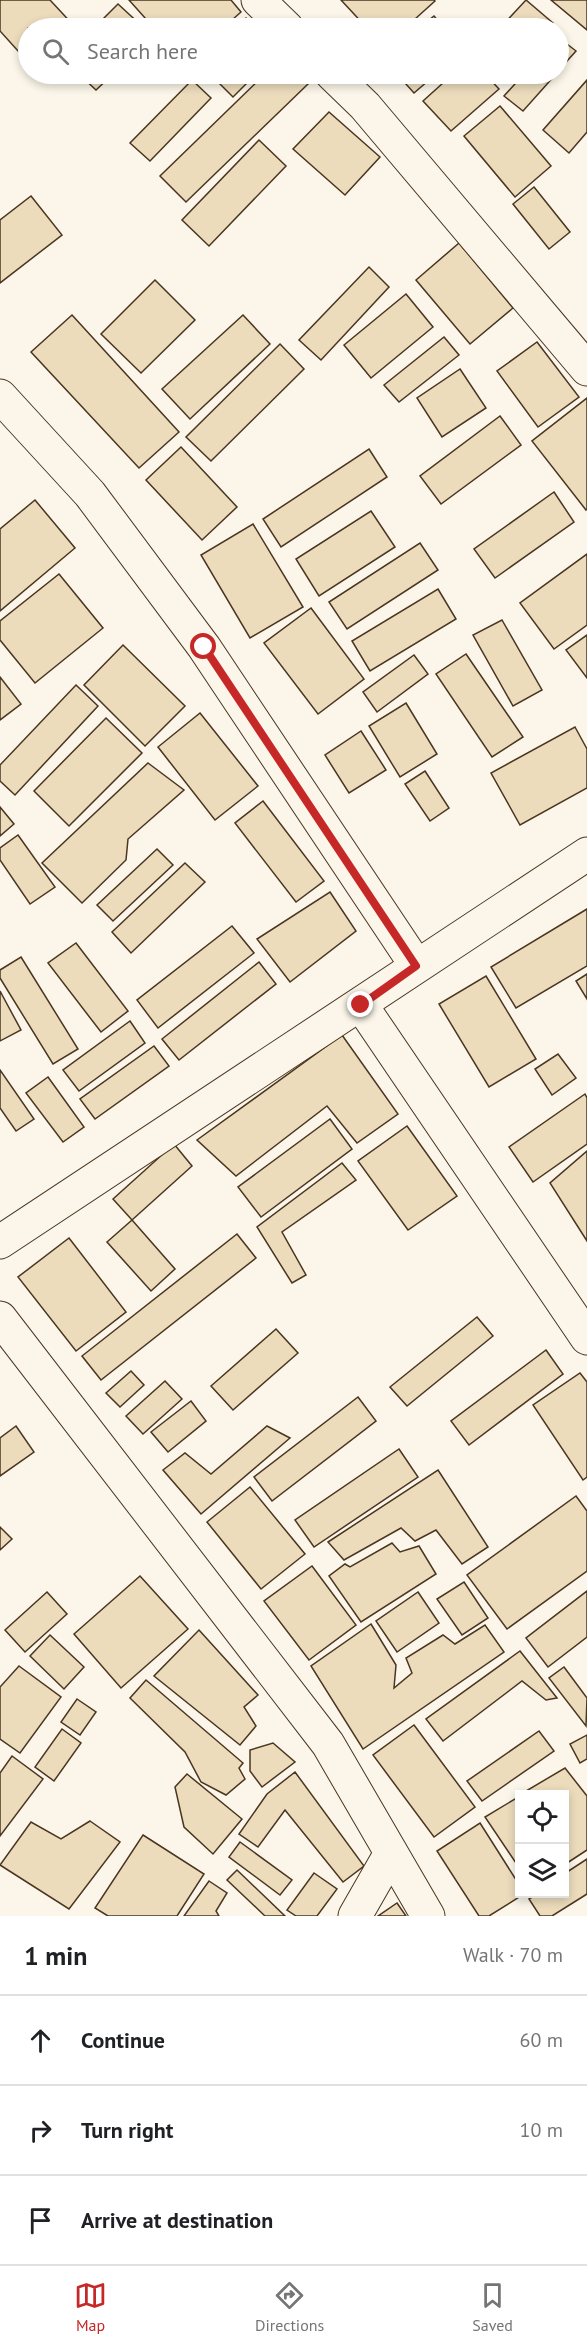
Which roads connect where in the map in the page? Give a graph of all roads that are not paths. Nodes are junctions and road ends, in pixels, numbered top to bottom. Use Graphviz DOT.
graph roads {
  1 [pos="258,0"];
  2 [pos="276,18"];
  3 [pos="343,84"];
  4 [pos="587,369"];
  5 [pos="0,396"];
  6 [pos="587,854"];
  7 [pos="416,966"];
  8 [pos="361,1005"];
  9 [pos="0,1242"];
  10 [pos="0,1318"];
  11 [pos="587,1338"];
  12 [pos="391,1853"];
  13 [pos="355,1916"];
  14 [pos="428,1916"];
  1 -- 2 [label="street"];
  3 -- 4 [label="street"];
  5 -- 7 [label="street"];
  6 -- 7 [label="street"];
  7 -- 8 [label="street"];
  8 -- 9 [label="street"];
  8 -- 11 [label="street"];
  10 -- 12 [label="street"];
  12 -- 13 [label="street"];
  12 -- 14 [label="street"];
}
